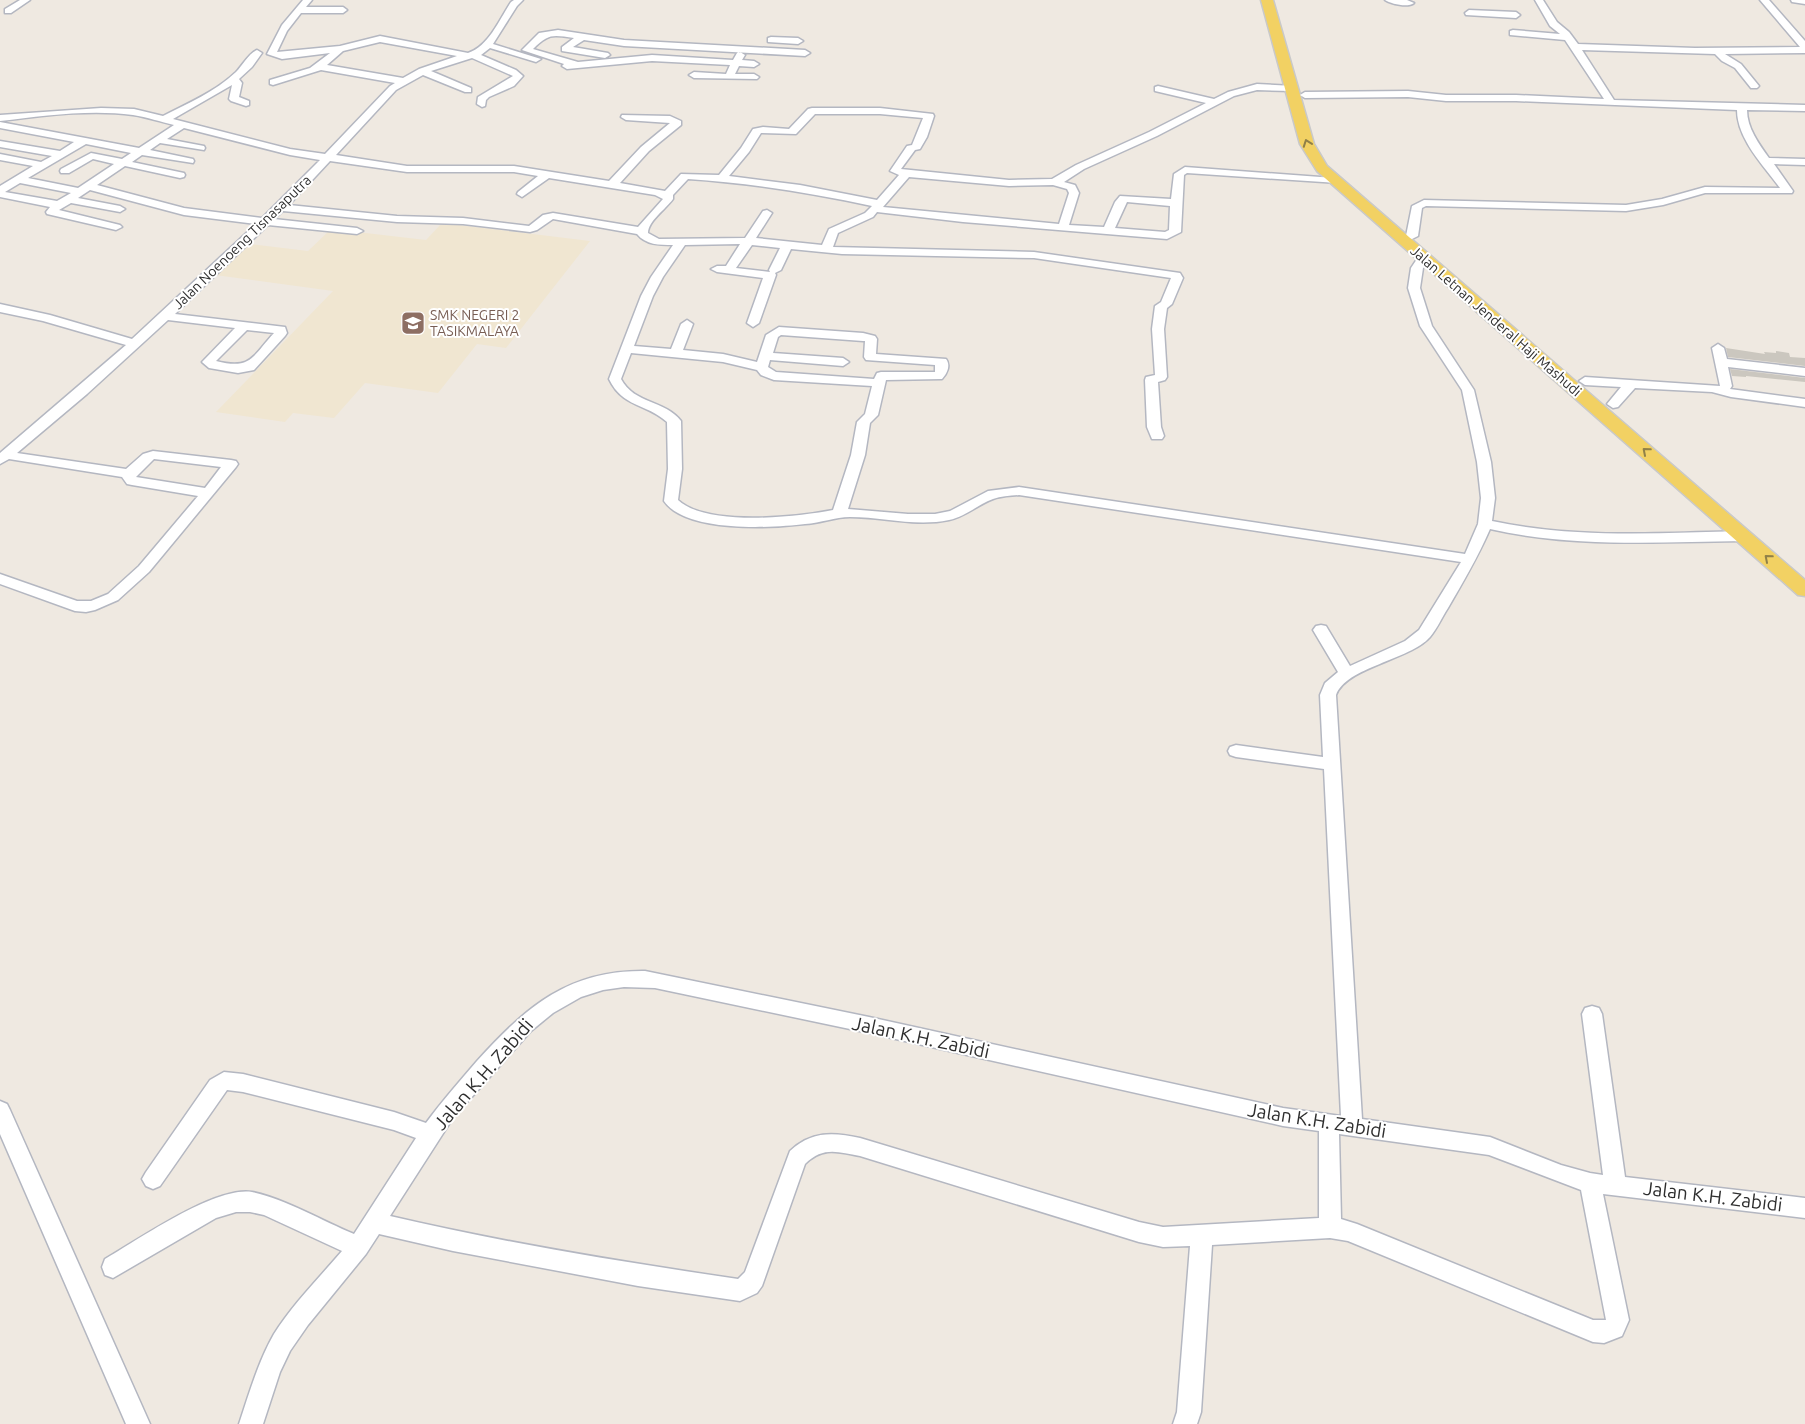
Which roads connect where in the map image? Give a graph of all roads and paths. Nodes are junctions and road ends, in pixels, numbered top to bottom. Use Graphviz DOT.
graph roads {
  1 [pos="26,0"];
  2 [pos="308,0"];
  3 [pos="519,0"];
  4 [pos="1267,0"];
  5 [pos="1279,0"];
  6 [pos="1389,0"];
  7 [pos="1540,0"];
  8 [pos="1764,0"];
  9 [pos="1795,0"];
  10 [pos="1805,1"];
  11 [pos="1410,3"];
  12 [pos="298,10"];
  13 [pos="343,10"];
  14 [pos="8,11"];
  15 [pos="1469,13"];
  16 [pos="1516,15"];
  17 [pos="1790,29"];
  18 [pos="1805,30"];
  19 [pos="1513,33"];
  20 [pos="583,36"];
  21 [pos="1567,37"];
  22 [pos="761,39"];
  23 [pos="749,40"];
  24 [pos="798,41"];
  25 [pos="490,42"];
  26 [pos="624,43"];
  27 [pos="658,45"];
  28 [pos="1574,47"];
  29 [pos="340,49"];
  30 [pos="1805,49"];
  31 [pos="743,50"];
  32 [pos="1718,51"];
  33 [pos="257,53"];
  34 [pos="804,53"];
  35 [pos="532,54"];
  36 [pos="471,55"];
  37 [pos="644,58"];
  38 [pos="604,60"];
  39 [pos="737,63"];
  40 [pos="754,64"];
  41 [pos="320,68"];
  42 [pos="422,71"];
  43 [pos="694,75"];
  44 [pos="730,77"];
  45 [pos="754,77"];
  46 [pos="234,80"];
  47 [pos="403,81"];
  48 [pos="274,82"];
  49 [pos="1754,86"];
  50 [pos="1158,89"];
  51 [pos="468,90"];
  52 [pos="1298,91"];
  53 [pos="200,100"];
  54 [pos="1215,102"];
  55 [pos="1579,102"];
  56 [pos="1611,102"];
  57 [pos="246,103"];
  58 [pos="482,104"];
  59 [pos="1742,107"];
  60 [pos="1805,108"];
  61 [pos="1584,111"];
  62 [pos="134,112"];
  63 [pos="0,118"];
  64 [pos="626,118"];
  65 [pos="164,120"];
  66 [pos="1306,120"];
  67 [pos="184,124"];
  68 [pos="0,125"];
  69 [pos="15,129"];
  70 [pos="0,137"];
  71 [pos="158,140"];
  72 [pos="84,141"];
  73 [pos="0,144"];
  74 [pos="200,148"];
  75 [pos="140,152"];
  76 [pos="64,153"];
  77 [pos="91,156"];
  78 [pos="0,157"];
  79 [pos="329,158"];
  80 [pos="189,161"];
  81 [pos="1766,161"];
  82 [pos="1805,162"];
  83 [pos="124,163"];
  84 [pos="41,166"];
  85 [pos="65,171"];
  86 [pos="906,174"];
  87 [pos="7,175"];
  88 [pos="180,175"];
  89 [pos="546,175"];
  90 [pos="20,178"];
  91 [pos="722,178"];
  92 [pos="99,179"];
  93 [pos="1334,181"];
  94 [pos="1054,182"];
  95 [pos="612,185"];
  96 [pos="84,189"];
  97 [pos="0,192"];
  98 [pos="522,194"];
  99 [pos="667,195"];
  100 [pos="64,202"];
  101 [pos="1176,203"];
  102 [pos="878,206"];
  103 [pos="279,208"];
  104 [pos="767,212"];
  105 [pos="90,221"];
  106 [pos="262,223"];
  107 [pos="116,227"];
  108 [pos="1063,227"];
  109 [pos="641,230"];
  110 [pos="357,231"];
  111 [pos="1108,231"];
  112 [pos="1412,236"];
  113 [pos="749,241"];
  114 [pos="681,242"];
  115 [pos="787,245"];
  116 [pos="826,249"];
  117 [pos="1426,259"];
  118 [pos="723,269"];
  119 [pos="775,270"];
  120 [pos="0,308"];
  121 [pos="165,316"];
  122 [pos="753,323"];
  123 [pos="688,324"];
  124 [pos="244,326"];
  125 [pos="135,344"];
  126 [pos="1718,348"];
  127 [pos="628,349"];
  128 [pos="676,352"];
  129 [pos="763,361"];
  130 [pos="843,362"];
  131 [pos="1722,362"];
  132 [pos="1805,372"];
  133 [pos="1585,381"];
  134 [pos="879,383"];
  135 [pos="1630,385"];
  136 [pos="1720,387"];
  137 [pos="1805,396"];
  138 [pos="1805,403"];
  139 [pos="1613,404"];
  140 [pos="1157,436"];
  141 [pos="4,457"];
  142 [pos="130,474"];
  143 [pos="208,493"];
  144 [pos="839,513"];
  145 [pos="1485,524"];
  146 [pos="1744,536"];
  147 [pos="1470,559"];
  148 [pos="1805,573"];
  149 [pos="0,579"];
  150 [pos="1805,590"];
  151 [pos="1321,630"];
  152 [pos="1348,674"];
  153 [pos="1236,751"];
  154 [pos="1332,764"];
  155 [pos="1592,1014"];
  156 [pos="0,1110"];
  157 [pos="1329,1125"];
  158 [pos="1352,1127"];
  159 [pos="431,1134"];
  160 [pos="153,1179"];
  161 [pos="1590,1183"];
  162 [pos="1615,1184"];
  163 [pos="1805,1208"];
  164 [pos="373,1222"];
  165 [pos="1330,1228"];
  166 [pos="1202,1236"];
  167 [pos="358,1247"];
  168 [pos="113,1267"];
  169 [pos="138,1424"];
  170 [pos="250,1424"];
  171 [pos="1185,1424"];
  1 -- 14 [label="street"];
  2 -- 12 [label="street"];
  3 -- 25 [label="street"];
  4 -- 52 [label="main road, Jalan Letnan Jenderal Haji Mashudi"];
  5 -- 52 [label="main road, Jalan Letnan Jenderal Haji Mashudi"];
  6 -- 11 [label="street"];
  7 -- 21 [label="street"];
  8 -- 17 [label="street"];
  9 -- 10 [label="street"];
  12 -- 13 [label="street"];
  12 -- 29 [label="street"];
  15 -- 16 [label="street"];
  17 -- 18 [label="street"];
  17 -- 30 [label="street"];
  19 -- 21 [label="street"];
  20 -- 26 [label="street"];
  20 -- 35 [label="street"];
  20 -- 38 [label="street"];
  21 -- 28 [label="street"];
  22 -- 24 [label="street"];
  23 -- 31 [label="street"];
  25 -- 35 [label="street"];
  25 -- 36 [label="street, Jalan Noenoeng Tisnasaputra"];
  26 -- 27 [label="street"];
  26 -- 38 [label="street"];
  27 -- 31 [label="street"];
  27 -- 37 [label="street"];
  28 -- 32 [label="street"];
  28 -- 56 [label="street"];
  29 -- 36 [label="street"];
  29 -- 41 [label="street"];
  30 -- 32 [label="street"];
  31 -- 34 [label="street"];
  31 -- 39 [label="street"];
  32 -- 49 [label="street"];
  33 -- 46 [label="street"];
  35 -- 38 [label="street"];
  36 -- 42 [label="street, Jalan Noenoeng Tisnasaputra"];
  36 -- 58 [label="street"];
  37 -- 38 [label="street"];
  37 -- 39 [label="street"];
  39 -- 40 [label="street"];
  39 -- 44 [label="street"];
  41 -- 47 [label="street"];
  41 -- 48 [label="street"];
  42 -- 47 [label="street, Jalan Noenoeng Tisnasaputra"];
  42 -- 51 [label="street"];
  43 -- 44 [label="street"];
  44 -- 45 [label="street"];
  46 -- 53 [label="street"];
  46 -- 57 [label="street"];
  47 -- 79 [label="street, Jalan Noenoeng Tisnasaputra"];
  50 -- 54 [label="street"];
  52 -- 54 [label="street"];
  52 -- 55 [label="street"];
  52 -- 66 [label="main road, Jalan Letnan Jenderal Haji Mashudi"];
  53 -- 62 [label="street"];
  53 -- 65 [label="street"];
  54 -- 94 [label="street"];
  55 -- 56 [label="street"];
  55 -- 61 [label="street"];
  56 -- 59 [label="street"];
  59 -- 60 [label="street"];
  59 -- 81 [label="street"];
  62 -- 63 [label="street"];
  62 -- 65 [label="street"];
  64 -- 95 [label="street"];
  65 -- 67 [label="street"];
  93 -- 66 [label="main road, Jalan Letnan Jenderal Haji Mashudi, one-way"];
  66 -- 112 [label="main road, Jalan Letnan Jenderal Haji Mashudi"];
  67 -- 71 [label="street"];
  67 -- 79 [label="street"];
  68 -- 69 [label="street"];
  69 -- 70 [label="street"];
  69 -- 72 [label="street"];
  71 -- 74 [label="street"];
  71 -- 75 [label="street"];
  72 -- 75 [label="street"];
  72 -- 76 [label="street"];
  73 -- 76 [label="street"];
  75 -- 80 [label="street"];
  75 -- 83 [label="street"];
  76 -- 77 [label="street"];
  76 -- 84 [label="street"];
  77 -- 83 [label="street"];
  77 -- 85 [label="street"];
  78 -- 84 [label="street"];
  79 -- 89 [label="street"];
  79 -- 103 [label="street, Jalan Noenoeng Tisnasaputra"];
  81 -- 82 [label="street"];
  81 -- 112 [label="street"];
  83 -- 88 [label="street"];
  83 -- 92 [label="street"];
  84 -- 85 [label="street"];
  84 -- 90 [label="street"];
  85 -- 92 [label="street"];
  86 -- 91 [label="street"];
  86 -- 94 [label="street"];
  86 -- 102 [label="street"];
  87 -- 90 [label="street"];
  89 -- 95 [label="street"];
  89 -- 98 [label="street"];
  90 -- 96 [label="street"];
  90 -- 97 [label="street"];
  91 -- 99 [label="street"];
  91 -- 102 [label="street"];
  92 -- 96 [label="street"];
  93 -- 101 [label="street"];
  93 -- 117 [label="main road, Jalan Letnan Jenderal Haji Mashudi"];
  94 -- 108 [label="street"];
  95 -- 99 [label="street"];
  96 -- 100 [label="street"];
  96 -- 106 [label="street"];
  97 -- 100 [label="street"];
  99 -- 109 [label="street"];
  100 -- 105 [label="street"];
  100 -- 105 [label="street"];
  101 -- 111 [label="street"];
  101 -- 111 [label="street"];
  102 -- 108 [label="street"];
  102 -- 116 [label="street"];
  103 -- 106 [label="street, Jalan Noenoeng Tisnasaputra"];
  103 -- 109 [label="street"];
  104 -- 113 [label="street"];
  105 -- 107 [label="street"];
  106 -- 110 [label="street"];
  106 -- 121 [label="street, Jalan Noenoeng Tisnasaputra"];
  108 -- 111 [label="street"];
  109 -- 114 [label="street"];
  112 -- 133 [label="main road, Jalan Letnan Jenderal Haji Mashudi"];
  113 -- 114 [label="street"];
  113 -- 115 [label="street"];
  113 -- 118 [label="street"];
  114 -- 127 [label="street"];
  115 -- 116 [label="street"];
  115 -- 119 [label="street"];
  116 -- 140 [label="street"];
  117 -- 145 [label="street"];
  146 -- 117 [label="main road, Jalan Letnan Jenderal Haji Mashudi, one-way"];
  118 -- 122 [label="street"];
  120 -- 125 [label="street"];
  121 -- 124 [label="street"];
  121 -- 125 [label="street, Jalan Noenoeng Tisnasaputra"];
  123 -- 128 [label="street"];
  124 -- 124 [label="street"];
  125 -- 141 [label="street, Jalan Noenoeng Tisnasaputra"];
  126 -- 131 [label="street"];
  127 -- 128 [label="street"];
  127 -- 144 [label="street"];
  128 -- 129 [label="street"];
  129 -- 130 [label="street"];
  129 -- 134 [label="street"];
  129 -- 134 [label="street"];
  131 -- 132 [label="street"];
  131 -- 136 [label="street"];
  133 -- 135 [label="street"];
  133 -- 139 [label="main road, Jalan Letnan Jenderal Haji Mashudi"];
  134 -- 144 [label="street"];
  135 -- 136 [label="street"];
  135 -- 139 [label="street"];
  136 -- 137 [label="street"];
  136 -- 138 [label="street"];
  139 -- 148 [label="main road, Jalan Letnan Jenderal Haji Mashudi"];
  141 -- 142 [label="street"];
  142 -- 143 [label="street"];
  142 -- 143 [label="street"];
  143 -- 149 [label="street"];
  144 -- 147 [label="street"];
  145 -- 146 [label="street"];
  145 -- 147 [label="street"];
  150 -- 146 [label="main road, Jalan Letnan Jenderal Haji Mashudi, one-way"];
  147 -- 152 [label="street"];
  151 -- 152 [label="street"];
  152 -- 154 [label="street"];
  153 -- 154 [label="street"];
  154 -- 158 [label="street"];
  155 -- 162 [label="street"];
  156 -- 169 [label="street"];
  157 -- 158 [label="street, Jalan K.H. Zabidi"];
  157 -- 159 [label="street, Jalan K.H. Zabidi"];
  157 -- 165 [label="street"];
  158 -- 161 [label="street, Jalan K.H. Zabidi"];
  159 -- 160 [label="street"];
  159 -- 164 [label="street, Jalan K.H. Zabidi"];
  161 -- 162 [label="street, Jalan K.H. Zabidi"];
  161 -- 165 [label="street"];
  162 -- 163 [label="street, Jalan K.H. Zabidi"];
  164 -- 166 [label="street"];
  164 -- 167 [label="street, Jalan K.H. Zabidi"];
  165 -- 166 [label="street"];
  166 -- 171 [label="street"];
  167 -- 168 [label="street"];
  167 -- 170 [label="street, Jalan K.H. Zabidi"];
}
